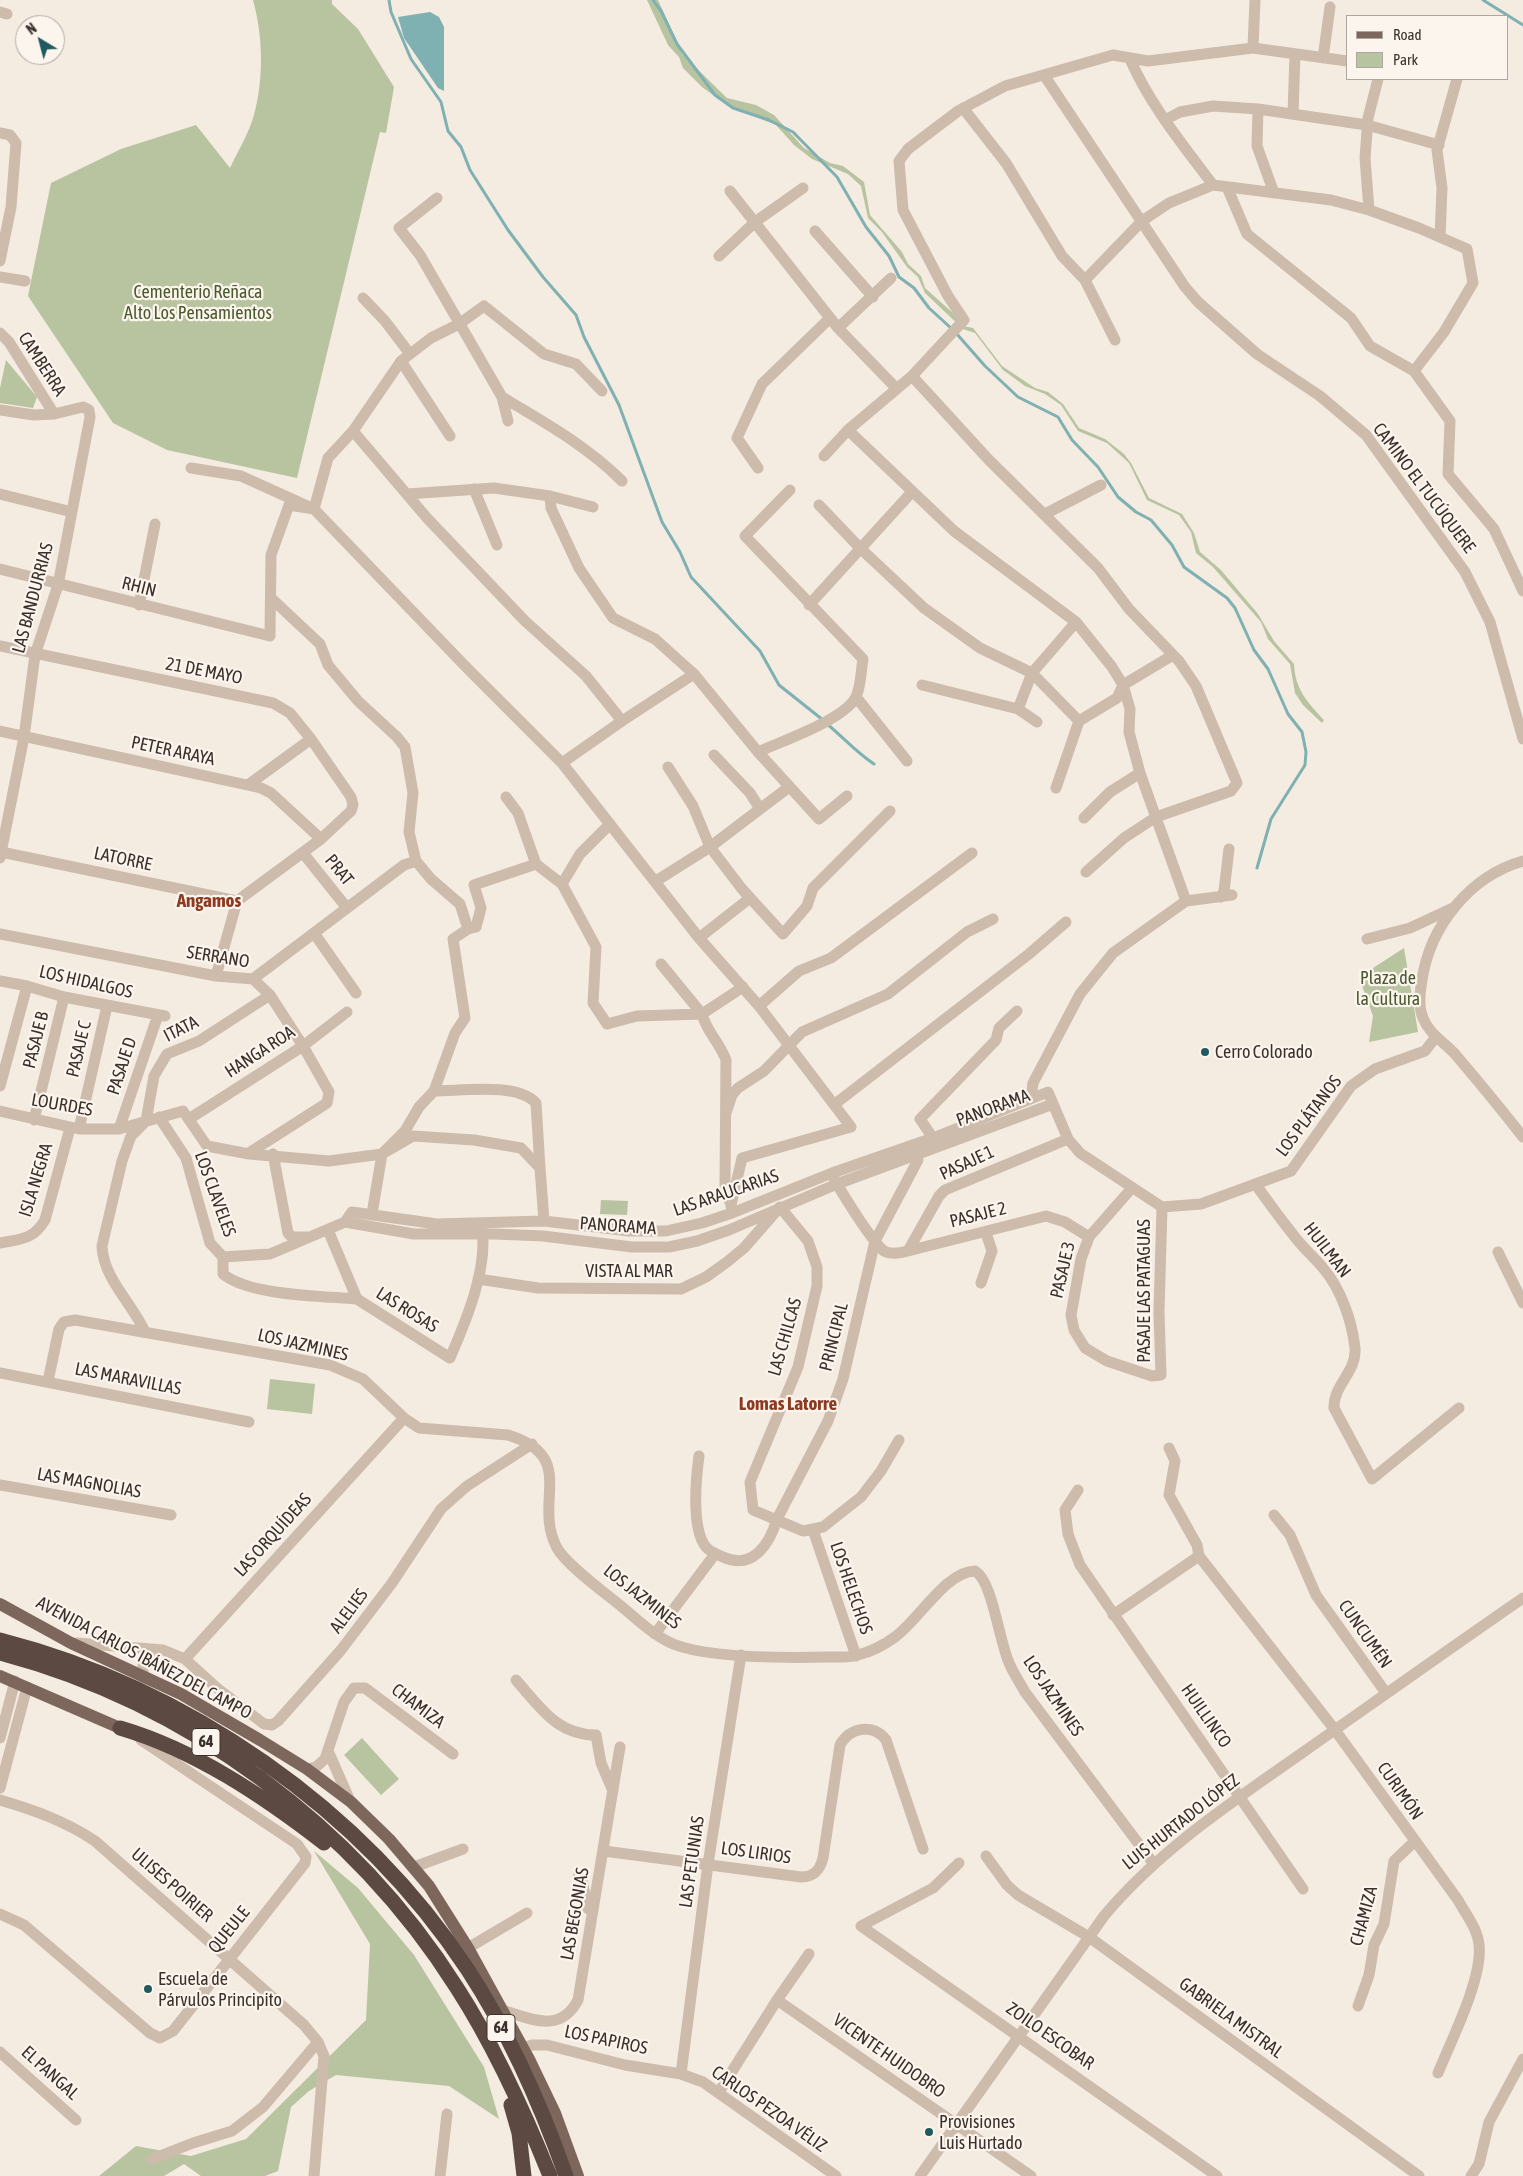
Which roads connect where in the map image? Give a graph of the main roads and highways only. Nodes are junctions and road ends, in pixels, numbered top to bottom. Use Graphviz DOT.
graph roads {
  1 [pos="0,1604"];
  2 [pos="0,1640"];
  3 [pos="0,1654"];
  4 [pos="0,1676"];
  5 [pos="120,1728"];
  6 [pos="378,1885"];
  7 [pos="490,2044"];
  8 [pos="524,2176"];
  9 [pos="550,2176"];
  10 [pos="566,2176"];
  11 [pos="578,2176"];
  1 -- 11 [label="main road, AVENIDA CARLOS IBÁÑEZ DEL CAMPO"];
  2 -- 10 [label="highway, AVENIDA CARLOS IBÁÑEZ DEL CAMPO / 64"];
  3 -- 6 [label="highway, 64"];
  4 -- 5 [label="main road"];
  5 -- 6 [label="highway"];
  6 -- 7 [label="highway, 64"];
  7 -- 8 [label="highway"];
  7 -- 9 [label="highway, 64"];
}
